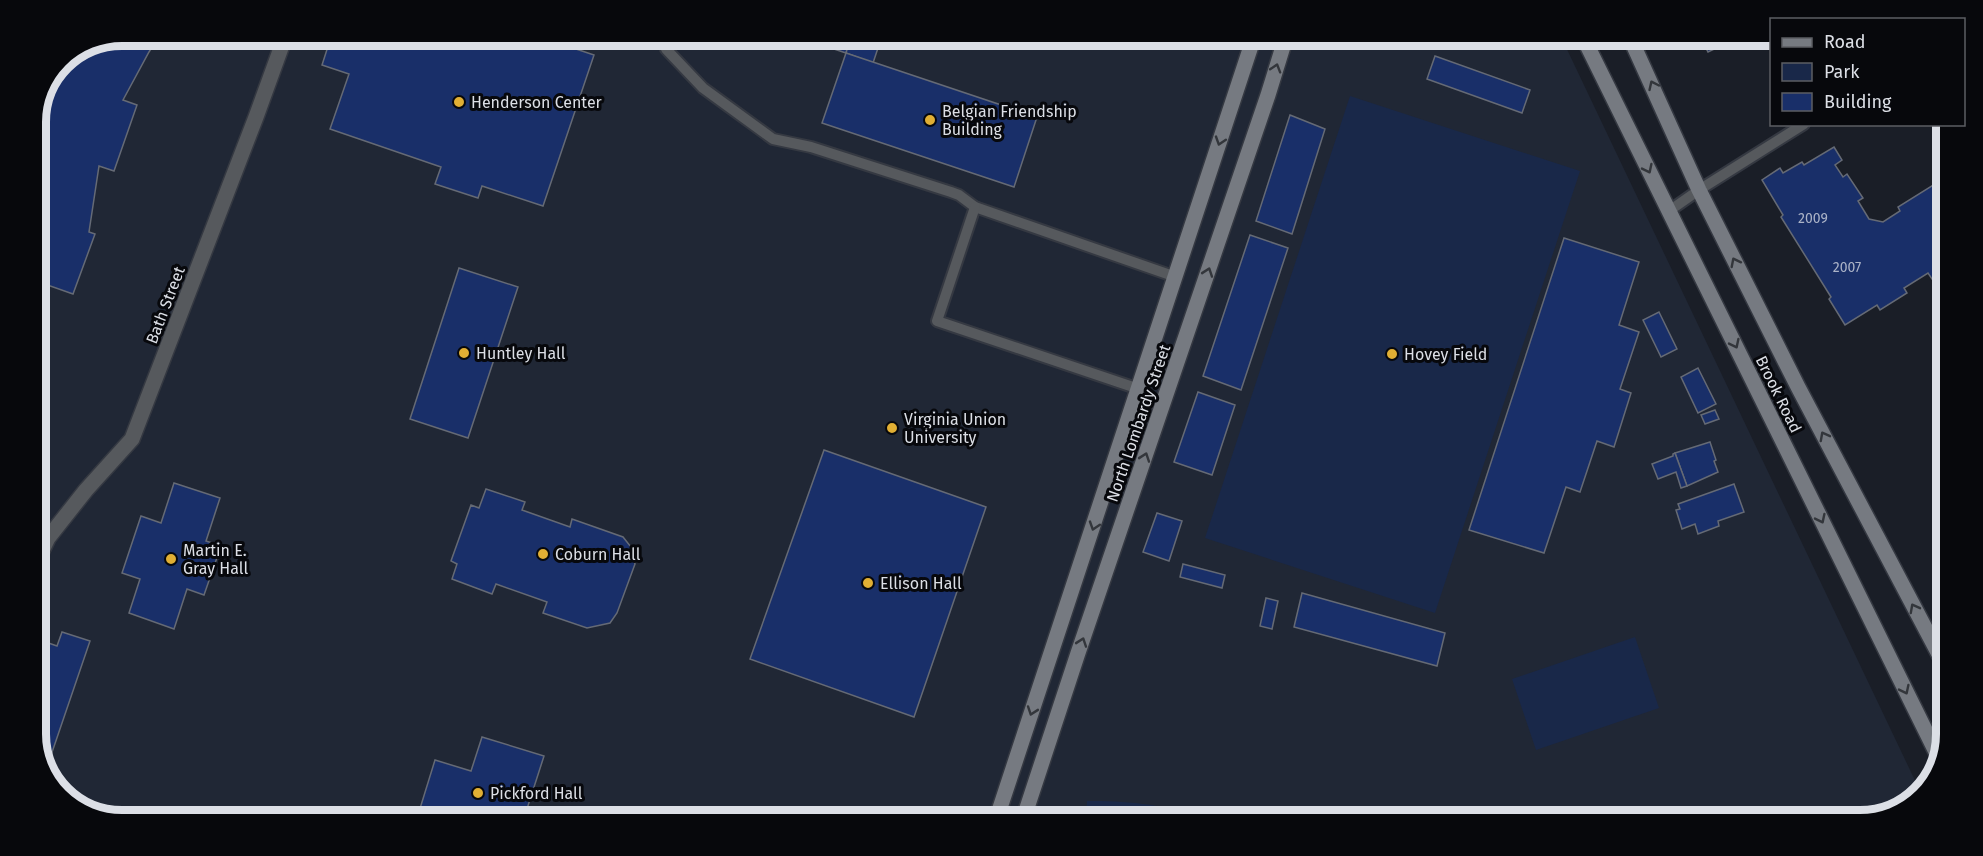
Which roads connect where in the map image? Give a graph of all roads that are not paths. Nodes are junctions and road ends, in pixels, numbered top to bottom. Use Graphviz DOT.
graph roads {
  1 [pos="281,47"];
  2 [pos="666,47"];
  3 [pos="1252,47"];
  4 [pos="1283,47"];
  5 [pos="1588,47"];
  6 [pos="1634,47"];
  7 [pos="1801,126"];
  8 [pos="1699,190"];
  9 [pos="975,207"];
  10 [pos="1669,211"];
  11 [pos="1176,277"];
  12 [pos="1139,389"];
  13 [pos="47,540"];
  14 [pos="1936,649"];
  15 [pos="1935,749"];
  16 [pos="999,810"];
  17 [pos="1026,810"];
  1 -- 13 [label="street, Bath Street"];
  2 -- 9 [label="lane"];
  3 -- 11 [label="main road, North Lombardy Street, one-way"];
  17 -- 4 [label="main road, North Lombardy Street, one-way"];
  5 -- 10 [label="main road, Brook Road, one-way"];
  8 -- 6 [label="main road, Brook Road, one-way"];
  7 -- 8 [label="lane"];
  8 -- 10 [label="lane"];
  14 -- 8 [label="main road, Brook Road, one-way"];
  9 -- 11 [label="lane"];
  9 -- 12 [label="lane"];
  10 -- 15 [label="main road, Brook Road, one-way"];
  11 -- 12 [label="main road, North Lombardy Street"];
  12 -- 16 [label="main road, North Lombardy Street, one-way"];
}
